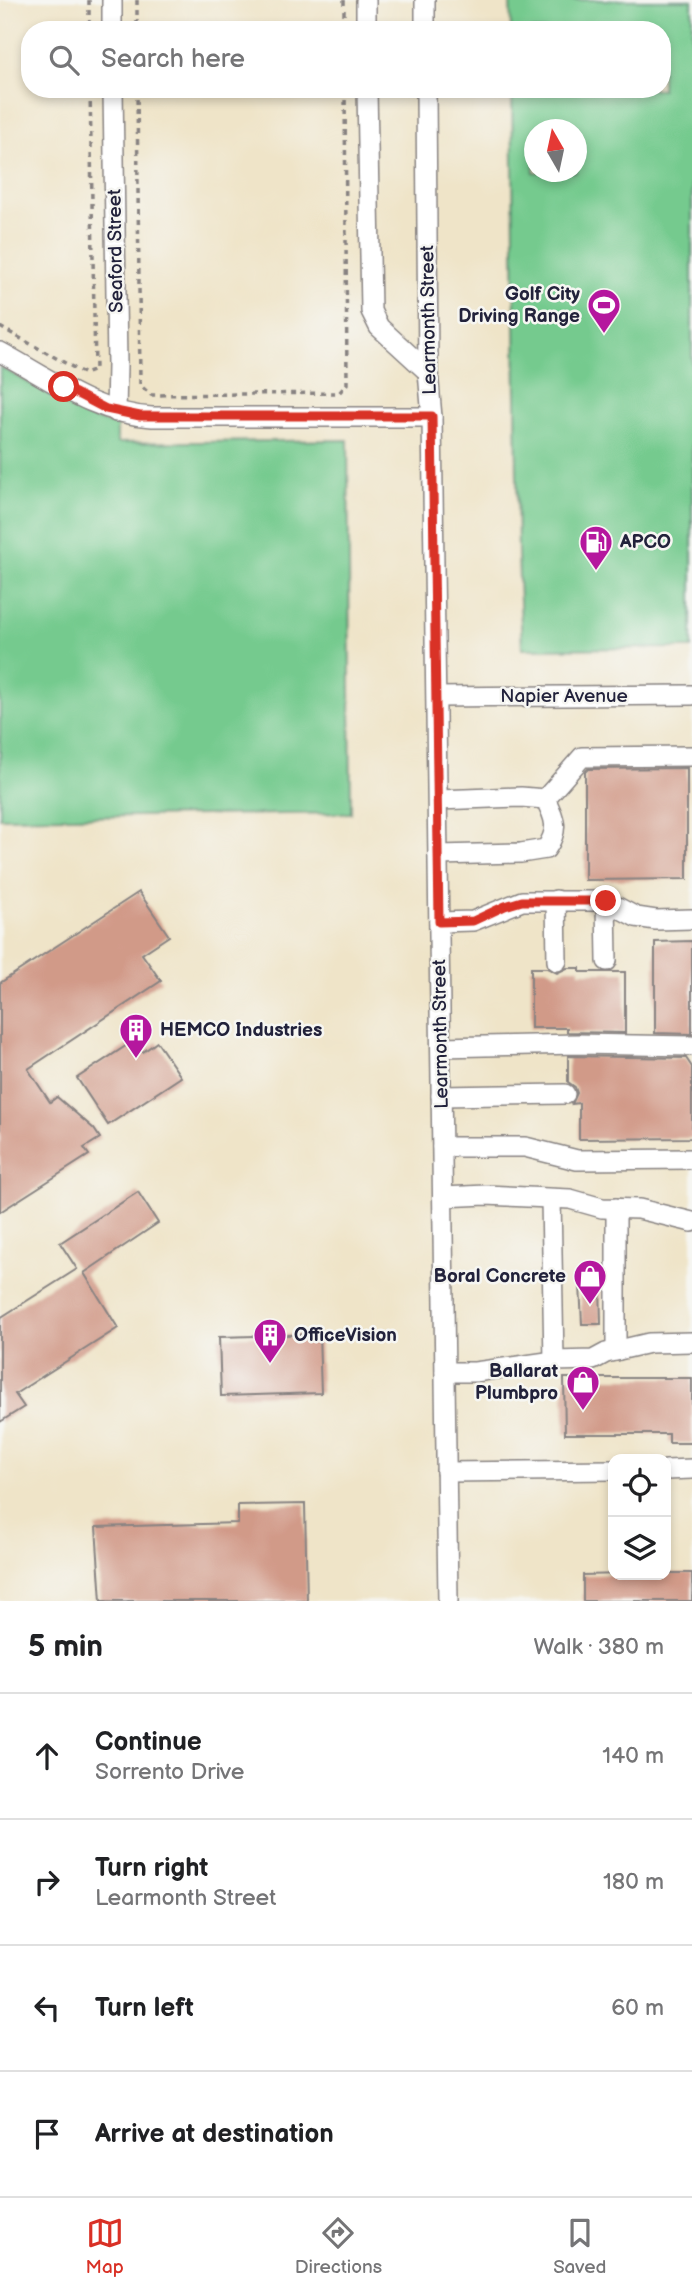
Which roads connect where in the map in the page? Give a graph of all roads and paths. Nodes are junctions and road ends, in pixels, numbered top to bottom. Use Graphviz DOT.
graph roads {
  1 [pos="89,0"];
  2 [pos="112,0"];
  3 [pos="137,0"];
  4 [pos="344,0"];
  5 [pos="366,0"];
  6 [pos="425,0"];
  7 [pos="89,21"];
  8 [pos="112,21"];
  9 [pos="137,21"];
  10 [pos="344,21"];
  11 [pos="366,21"];
  12 [pos="425,21"];
  13 [pos="90,98"];
  14 [pos="113,98"];
  15 [pos="138,98"];
  16 [pos="345,98"];
  17 [pos="367,98"];
  18 [pos="426,98"];
  19 [pos="0,327"];
  20 [pos="0,352"];
  21 [pos="428,372"];
  22 [pos="116,412"];
  23 [pos="432,416"];
  24 [pos="692,695"];
  25 [pos="436,697"];
  26 [pos="692,756"];
  27 [pos="545,799"];
  28 [pos="438,800"];
  29 [pos="438,855"];
  30 [pos="556,900"];
  31 [pos="606,901"];
  32 [pos="692,919"];
  33 [pos="439,922"];
  34 [pos="557,961"];
  35 [pos="607,961"];
  36 [pos="692,1046"];
  37 [pos="441,1047"];
  38 [pos="565,1094"];
  39 [pos="441,1096"];
  40 [pos="442,1147"];
  41 [pos="692,1159"];
  42 [pos="443,1197"];
  43 [pos="551,1199"];
  44 [pos="616,1208"];
  45 [pos="692,1222"];
  46 [pos="692,1342"];
  47 [pos="616,1351"];
  48 [pos="554,1361"];
  49 [pos="445,1372"];
  50 [pos="671,1469"];
  51 [pos="692,1469"];
  52 [pos="608,1470"];
  53 [pos="446,1472"];
  54 [pos="448,1601"];
  1 -- 7 [label="path"];
  2 -- 8 [label="street"];
  3 -- 9 [label="path"];
  4 -- 10 [label="path"];
  5 -- 11 [label="street"];
  6 -- 12 [label="street"];
  13 -- 19 [label="path"];
  14 -- 22 [label="street, Seaford Street"];
  15 -- 16 [label="path"];
  17 -- 21 [label="street"];
  18 -- 21 [label="street, Learmonth Street"];
  20 -- 22 [label="street"];
  21 -- 23 [label="street, Learmonth Street"];
  22 -- 23 [label="street"];
  23 -- 25 [label="street, Learmonth Street"];
  24 -- 25 [label="street, Napier Avenue"];
  25 -- 28 [label="street, Learmonth Street"];
  26 -- 27 [label="street"];
  27 -- 28 [label="street"];
  27 -- 29 [label="street"];
  28 -- 29 [label="street, Learmonth Street"];
  29 -- 33 [label="street, Learmonth Street"];
  30 -- 31 [label="street"];
  30 -- 33 [label="street"];
  30 -- 34 [label="street"];
  31 -- 32 [label="street"];
  31 -- 35 [label="street"];
  33 -- 37 [label="street, Learmonth Street"];
  36 -- 37 [label="street"];
  37 -- 39 [label="street, Learmonth Street"];
  38 -- 39 [label="street"];
  39 -- 40 [label="street, Learmonth Street"];
  40 -- 41 [label="street"];
  40 -- 42 [label="street, Learmonth Street"];
  42 -- 43 [label="street"];
  42 -- 49 [label="street, Learmonth Street"];
  43 -- 44 [label="street"];
  43 -- 48 [label="street"];
  44 -- 45 [label="street"];
  44 -- 47 [label="street"];
  46 -- 47 [label="street"];
  47 -- 48 [label="street"];
  48 -- 49 [label="street"];
  49 -- 53 [label="street, Learmonth Street"];
  50 -- 51 [label="street"];
  52 -- 53 [label="street"];
  53 -- 54 [label="street, Learmonth Street"];
}
